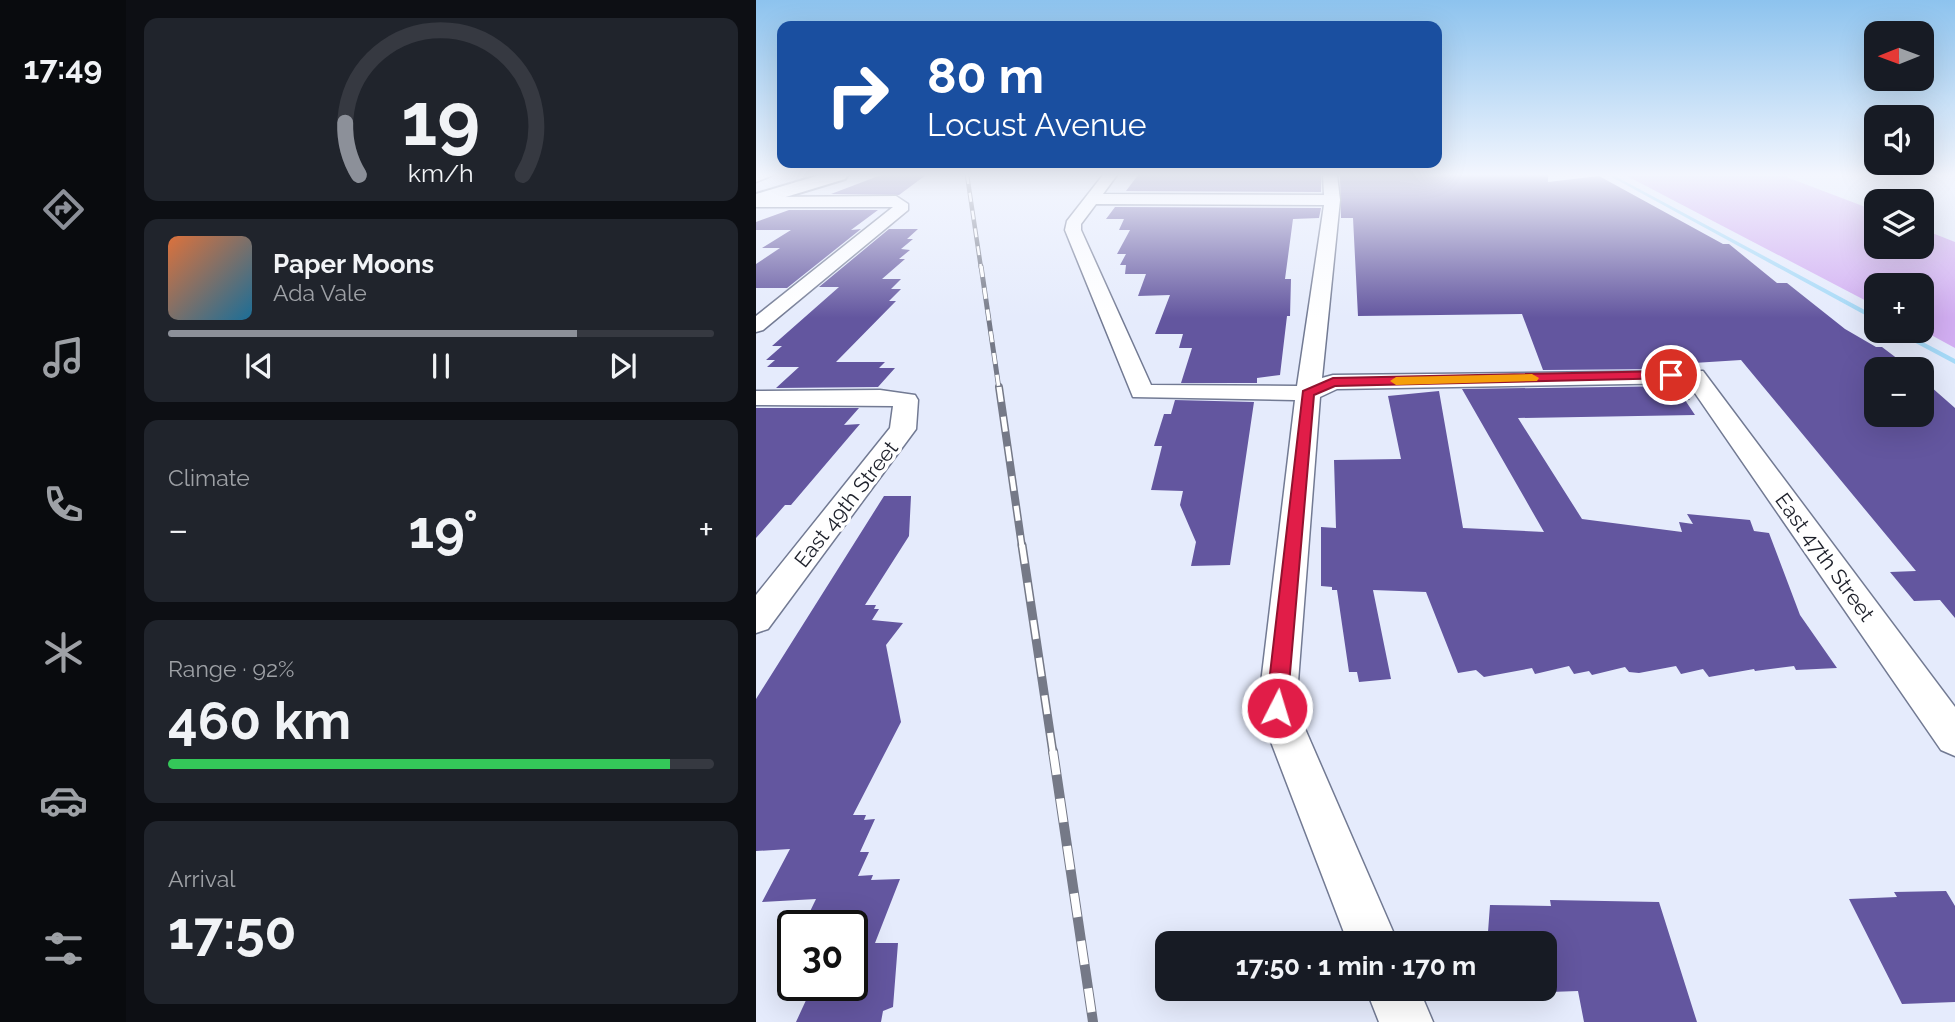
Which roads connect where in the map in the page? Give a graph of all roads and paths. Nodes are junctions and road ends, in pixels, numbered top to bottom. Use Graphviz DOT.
graph roads {
  1 [pos="883,223"];
  2 [pos="1074,223"];
  3 [pos="1329,223"];
  4 [pos="756,326"];
  5 [pos="1308,393"];
  6 [pos="756,398"];
  7 [pos="756,620"];
  8 [pos="1955,738"];
  9 [pos="1368,931"];
  10 [pos="1397,1001"];
  11 [pos="1406,1022"];
  1 -- 4 [label="street"];
  2 -- 5 [label="street"];
  3 -- 5 [label="street"];
  5 -- 8 [label="street, East 47th Street"];
  5 -- 9 [label="street"];
  6 -- 7 [label="street, East 49th Street"];
  10 -- 11 [label="street"];
}
